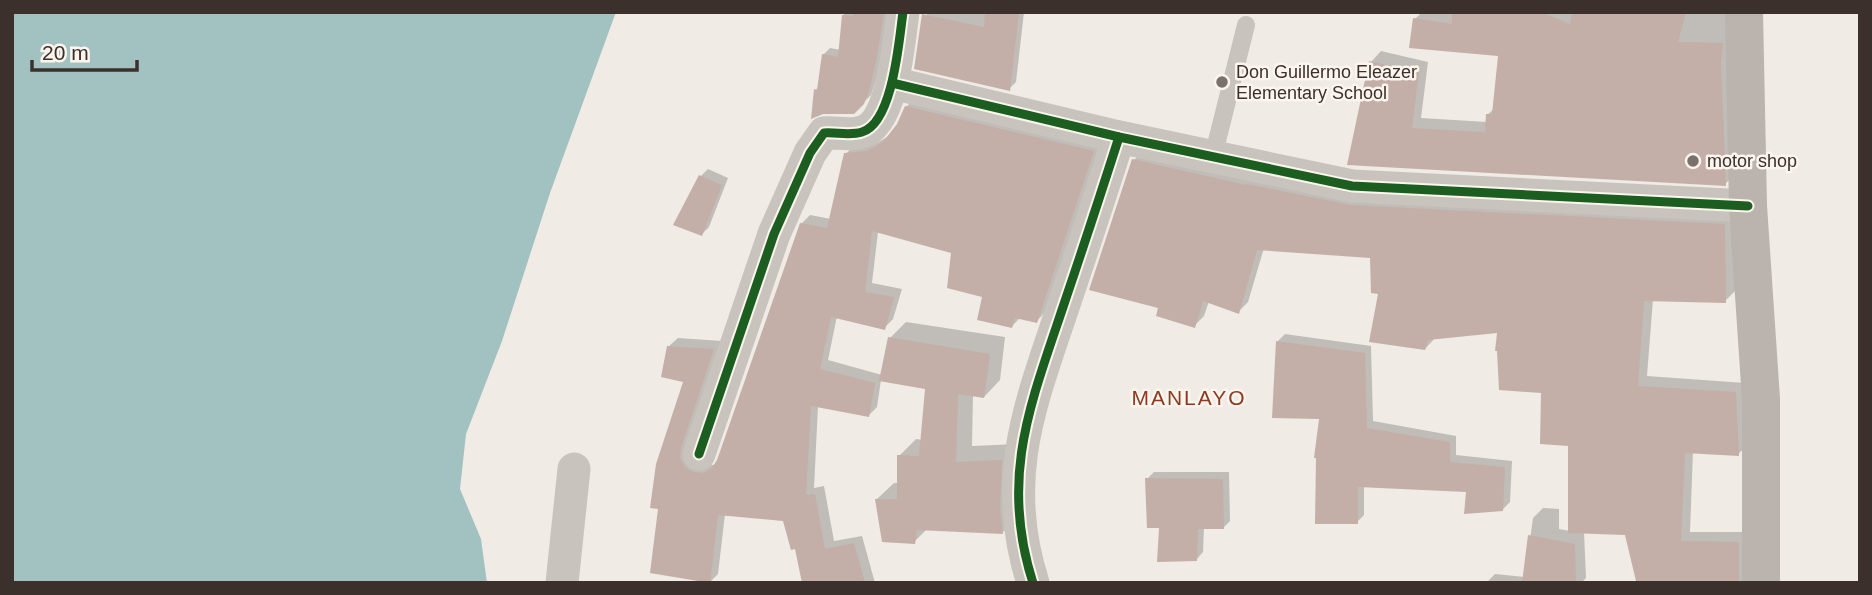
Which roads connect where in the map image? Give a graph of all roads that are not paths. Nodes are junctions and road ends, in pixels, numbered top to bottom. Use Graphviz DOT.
graph roads {
  1 [pos="903,12"];
  2 [pos="1744,12"];
  3 [pos="1246,25"];
  4 [pos="892,83"];
  5 [pos="1119,137"];
  6 [pos="1213,157"];
  7 [pos="1748,206"];
  8 [pos="699,454"];
  9 [pos="574,469"];
  10 [pos="562,583"];
  11 [pos="1033,583"];
  12 [pos="1761,583"];
  1 -- 4 [label="street"];
  2 -- 7 [label="main road"];
  3 -- 6 [label="lane"];
  4 -- 5 [label="street"];
  4 -- 8 [label="street"];
  5 -- 6 [label="street"];
  5 -- 11 [label="street"];
  6 -- 7 [label="street"];
  7 -- 12 [label="main road"];
  9 -- 10 [label="street"];
}
